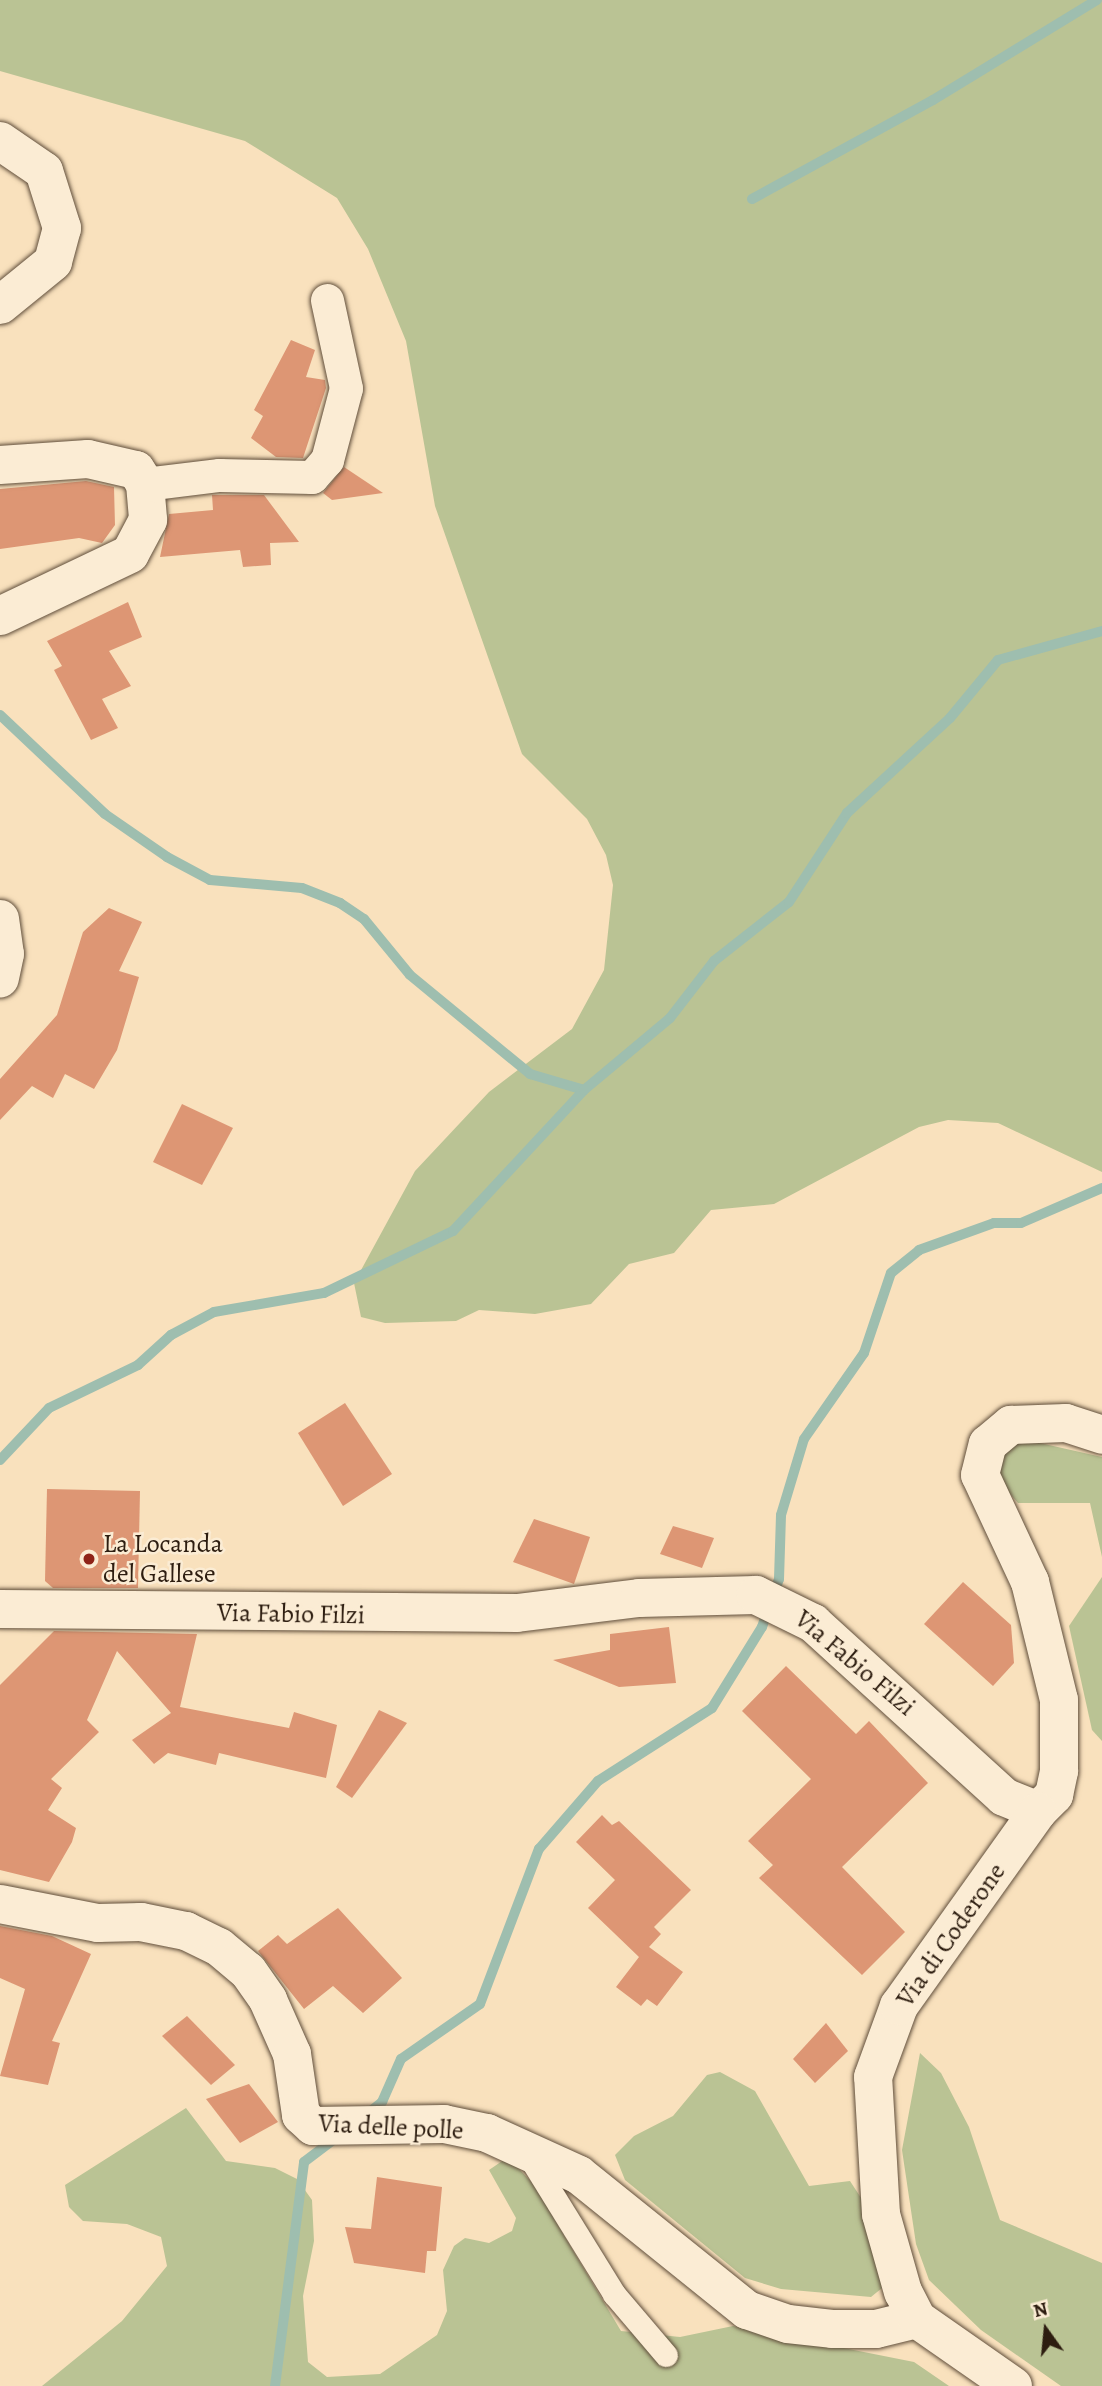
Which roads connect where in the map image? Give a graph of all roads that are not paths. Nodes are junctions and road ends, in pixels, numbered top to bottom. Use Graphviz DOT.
graph roads {
  1 [pos="0,141"];
  2 [pos="327,300"];
  3 [pos="0,305"];
  4 [pos="0,466"];
  5 [pos="145,484"];
  6 [pos="0,616"];
  7 [pos="0,919"];
  8 [pos="0,978"];
  9 [pos="1102,1435"];
  10 [pos="0,1609"];
  11 [pos="1038,1811"];
  12 [pos="0,1904"];
  13 [pos="523,2148"];
  14 [pos="917,2319"];
  15 [pos="666,2355"];
  16 [pos="1013,2386"];
  1 -- 3 [label="street"];
  2 -- 5 [label="street"];
  4 -- 5 [label="street"];
  5 -- 6 [label="street"];
  7 -- 8 [label="street"];
  9 -- 11 [label="street"];
  10 -- 11 [label="street, Via Fabio Filzi"];
  11 -- 14 [label="street, Via di Coderone"];
  12 -- 13 [label="street, Via delle polle"];
  13 -- 14 [label="street"];
  13 -- 15 [label="lane"];
  14 -- 16 [label="street"];
}
